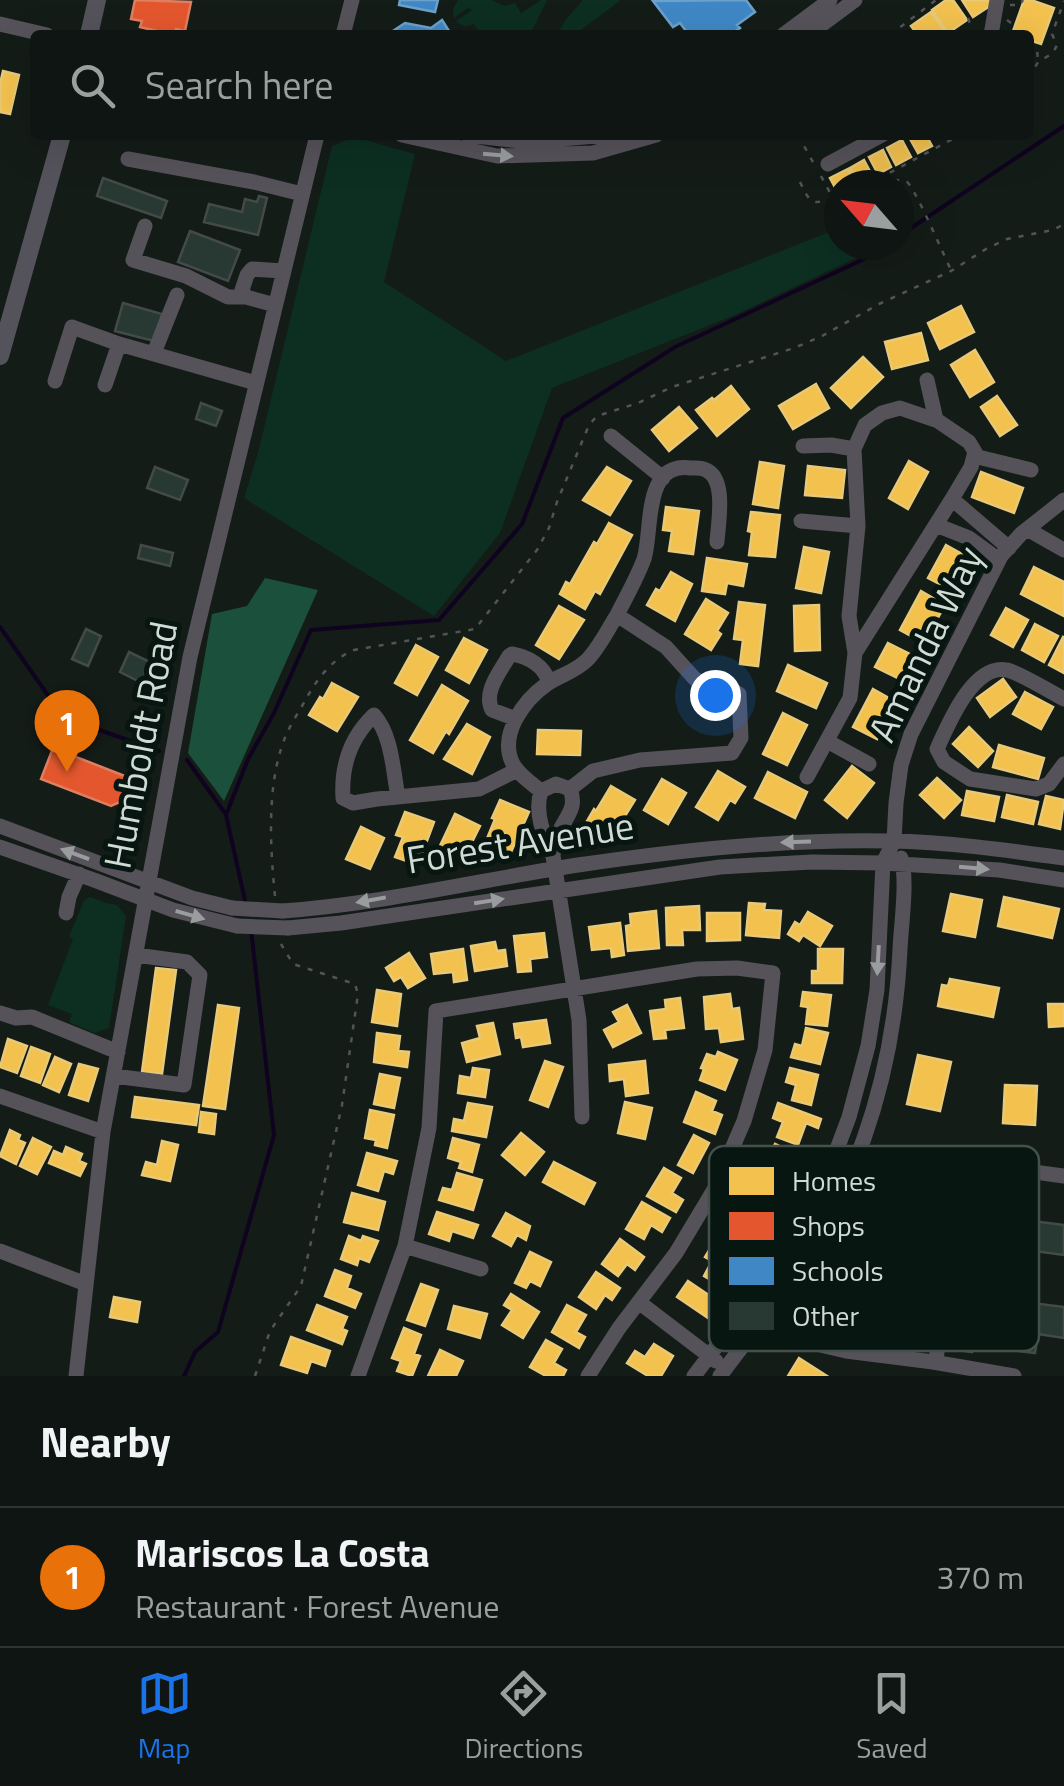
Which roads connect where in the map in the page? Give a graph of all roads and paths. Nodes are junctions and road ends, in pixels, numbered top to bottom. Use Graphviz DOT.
graph roads {
  1 [pos="97,0"];
  2 [pos="352,0"];
  3 [pos="830,0"];
  4 [pos="854,0"];
  5 [pos="936,0"];
  6 [pos="1023,0"];
  7 [pos="1064,1"];
  8 [pos="1005,2"];
  9 [pos="978,18"];
  10 [pos="0,24"];
  11 [pos="814,29"];
  12 [pos="90,30"];
  13 [pos="344,30"];
  14 [pos="897,30"];
  15 [pos="969,30"];
  16 [pos="994,30"];
  17 [pos="1010,30"];
  18 [pos="30,31"];
  19 [pos="1034,46"];
  20 [pos="1038,54"];
  21 [pos="1046,56"];
  22 [pos="1038,62"];
  23 [pos="1034,69"];
  24 [pos="61,140"];
  25 [pos="316,140"];
  26 [pos="425,140"];
  27 [pos="512,140"];
  28 [pos="551,140"];
  29 [pos="638,140"];
  30 [pos="873,140"];
  31 [pos="951,140"];
  32 [pos="128,158"];
  33 [pos="828,164"];
  34 [pos="895,170"];
  35 [pos="800,182"];
  36 [pos="914,189"];
  37 [pos="302,194"];
  38 [pos="824,202"];
  39 [pos="145,226"];
  40 [pos="284,270"];
  41 [pos="951,271"];
  42 [pos="177,294"];
  43 [pos="246,298"];
  44 [pos="275,305"];
  45 [pos="120,344"];
  46 [pos="154,353"];
  47 [pos="0,356"];
  48 [pos="927,380"];
  49 [pos="55,381"];
  50 [pos="256,384"];
  51 [pos="106,385"];
  52 [pos="936,420"];
  53 [pos="611,436"];
  54 [pos="803,446"];
  55 [pos="854,449"];
  56 [pos="974,456"];
  57 [pos="1031,470"];
  58 [pos="664,478"];
  59 [pos="952,499"];
  60 [pos="1064,500"];
  61 [pos="801,520"];
  62 [pos="936,524"];
  63 [pos="858,526"];
  64 [pos="1027,529"];
  65 [pos="717,542"];
  66 [pos="1064,550"];
  67 [pos="1004,554"];
  68 [pos="617,615"];
  69 [pos="855,652"];
  70 [pos="549,682"];
  71 [pos="933,689"];
  72 [pos="964,695"];
  73 [pos="1064,699"];
  74 [pos="955,712"];
  75 [pos="516,718"];
  76 [pos="827,741"];
  77 [pos="868,764"];
  78 [pos="1064,764"];
  79 [pos="517,770"];
  80 [pos="808,778"];
  81 [pos="570,789"];
  82 [pos="541,791"];
  83 [pos="398,797"];
  84 [pos="0,826"];
  85 [pos="894,840"];
  86 [pos="0,848"];
  87 [pos="1064,858"];
  88 [pos="553,862"];
  89 [pos="883,863"];
  90 [pos="904,864"];
  91 [pos="79,874"];
  92 [pos="1064,880"];
  93 [pos="149,882"];
  94 [pos="558,890"];
  95 [pos="145,900"];
  96 [pos="66,913"];
  97 [pos="136,956"];
  98 [pos="574,989"];
  99 [pos="0,1013"];
  100 [pos="118,1052"];
  101 [pos="114,1076"];
  102 [pos="0,1096"];
  103 [pos="582,1118"];
  104 [pos="103,1132"];
  105 [pos="733,1146"];
  106 [pos="838,1146"];
  107 [pos="860,1146"];
  108 [pos="1039,1173"];
  109 [pos="1064,1176"];
  110 [pos="709,1198"];
  111 [pos="405,1246"];
  112 [pos="0,1252"];
  113 [pos="481,1270"];
  114 [pos="86,1284"];
  115 [pos="640,1302"];
  116 [pos="713,1351"];
  117 [pos="739,1351"];
  118 [pos="849,1351"];
  119 [pos="888,1351"];
  120 [pos="937,1351"];
  121 [pos="854,1352"];
  122 [pos="709,1356"];
  123 [pos="887,1356"];
  124 [pos="936,1362"];
  125 [pos="723,1372"];
  126 [pos="76,1376"];
  127 [pos="358,1376"];
  128 [pos="588,1376"];
  129 [pos="694,1376"];
  130 [pos="1014,1376"];
  1 -- 12 [label="main road"];
  2 -- 13 [label="street"];
  3 -- 11 [label="street"];
  4 -- 11 [label="street"];
  5 -- 14 [label="path"];
  6 -- 8 [label="path"];
  7 -- 21 [label="path"];
  8 -- 16 [label="street"];
  8 -- 17 [label="path"];
  9 -- 15 [label="path"];
  10 -- 18 [label="street"];
  19 -- 20 [label="path"];
  20 -- 21 [label="path"];
  20 -- 22 [label="path"];
  21 -- 22 [label="path"];
  22 -- 23 [label="path"];
  24 -- 47 [label="main road"];
  25 -- 37 [label="street, Humboldt Road"];
  26 -- 29 [label="street, one-way"];
  27 -- 28 [label="street"];
  30 -- 33 [label="street"];
  31 -- 34 [label="path"];
  32 -- 37 [label="street"];
  35 -- 38 [label="path"];
  36 -- 41 [label="path"];
  37 -- 40 [label="street, Humboldt Road"];
  39 -- 43 [label="street"];
  40 -- 43 [label="street"];
  40 -- 44 [label="street, Humboldt Road"];
  42 -- 46 [label="street"];
  43 -- 44 [label="street"];
  44 -- 50 [label="street, Humboldt Road"];
  45 -- 46 [label="street"];
  45 -- 49 [label="street"];
  45 -- 51 [label="street"];
  46 -- 50 [label="street"];
  48 -- 52 [label="street"];
  50 -- 93 [label="street, Humboldt Road"];
  52 -- 55 [label="street"];
  52 -- 56 [label="street"];
  53 -- 58 [label="street"];
  54 -- 55 [label="street"];
  55 -- 63 [label="street"];
  56 -- 57 [label="street"];
  56 -- 59 [label="street"];
  58 -- 65 [label="street"];
  58 -- 68 [label="street"];
  59 -- 62 [label="street"];
  59 -- 67 [label="street"];
  60 -- 64 [label="street, Amanda Way"];
  61 -- 63 [label="street"];
  62 -- 67 [label="street"];
  62 -- 69 [label="street"];
  63 -- 69 [label="street"];
  64 -- 66 [label="street"];
  64 -- 67 [label="street, Amanda Way"];
  67 -- 71 [label="street, Amanda Way"];
  68 -- 70 [label="street"];
  68 -- 81 [label="street"];
  69 -- 76 [label="street"];
  70 -- 75 [label="street"];
  70 -- 75 [label="street"];
  71 -- 72 [label="street"];
  71 -- 74 [label="street"];
  71 -- 85 [label="street, Amanda Way"];
  72 -- 73 [label="street"];
  72 -- 74 [label="street"];
  74 -- 78 [label="street"];
  75 -- 79 [label="street"];
  76 -- 77 [label="street"];
  76 -- 80 [label="street"];
  79 -- 82 [label="street"];
  79 -- 83 [label="street"];
  81 -- 82 [label="street"];
  81 -- 88 [label="street"];
  82 -- 88 [label="street"];
  83 -- 83 [label="street"];
  93 -- 84 [label="street, Forest Avenue, one-way"];
  85 -- 87 [label="street, Forest Avenue"];
  85 -- 88 [label="street, Forest Avenue, one-way"];
  85 -- 89 [label="street"];
  85 -- 90 [label="street"];
  86 -- 91 [label="street, Forest Avenue"];
  88 -- 93 [label="street, Forest Avenue, one-way, bridge"];
  88 -- 94 [label="street"];
  89 -- 90 [label="street, Forest Avenue"];
  89 -- 94 [label="street, Forest Avenue"];
  89 -- 106 [label="street, one-way"];
  90 -- 92 [label="street, Forest Avenue, one-way"];
  90 -- 107 [label="street"];
  91 -- 95 [label="street, Forest Avenue"];
  91 -- 96 [label="street"];
  93 -- 95 [label="street, Humboldt Road"];
  95 -- 94 [label="street, Forest Avenue, one-way, bridge"];
  94 -- 98 [label="street"];
  95 -- 97 [label="street, Humboldt Road"];
  97 -- 100 [label="street, Humboldt Road"];
  97 -- 101 [label="street"];
  98 -- 103 [label="street"];
  98 -- 105 [label="street"];
  98 -- 111 [label="street"];
  99 -- 100 [label="street"];
  100 -- 101 [label="street, Humboldt Road"];
  101 -- 104 [label="street, Humboldt Road"];
  102 -- 104 [label="street"];
  104 -- 114 [label="street, Humboldt Road"];
  108 -- 109 [label="street"];
  110 -- 115 [label="street"];
  111 -- 113 [label="street"];
  111 -- 127 [label="street"];
  112 -- 114 [label="street"];
  114 -- 126 [label="street, Humboldt Road"];
  115 -- 122 [label="street"];
  115 -- 128 [label="street"];
  116 -- 122 [label="street, one-way"];
  117 -- 125 [label="street"];
  118 -- 121 [label="street"];
  119 -- 123 [label="street"];
  120 -- 124 [label="street"];
  121 -- 123 [label="street"];
  122 -- 125 [label="street"];
  122 -- 129 [label="street"];
  123 -- 124 [label="street"];
  124 -- 130 [label="street"];
}
